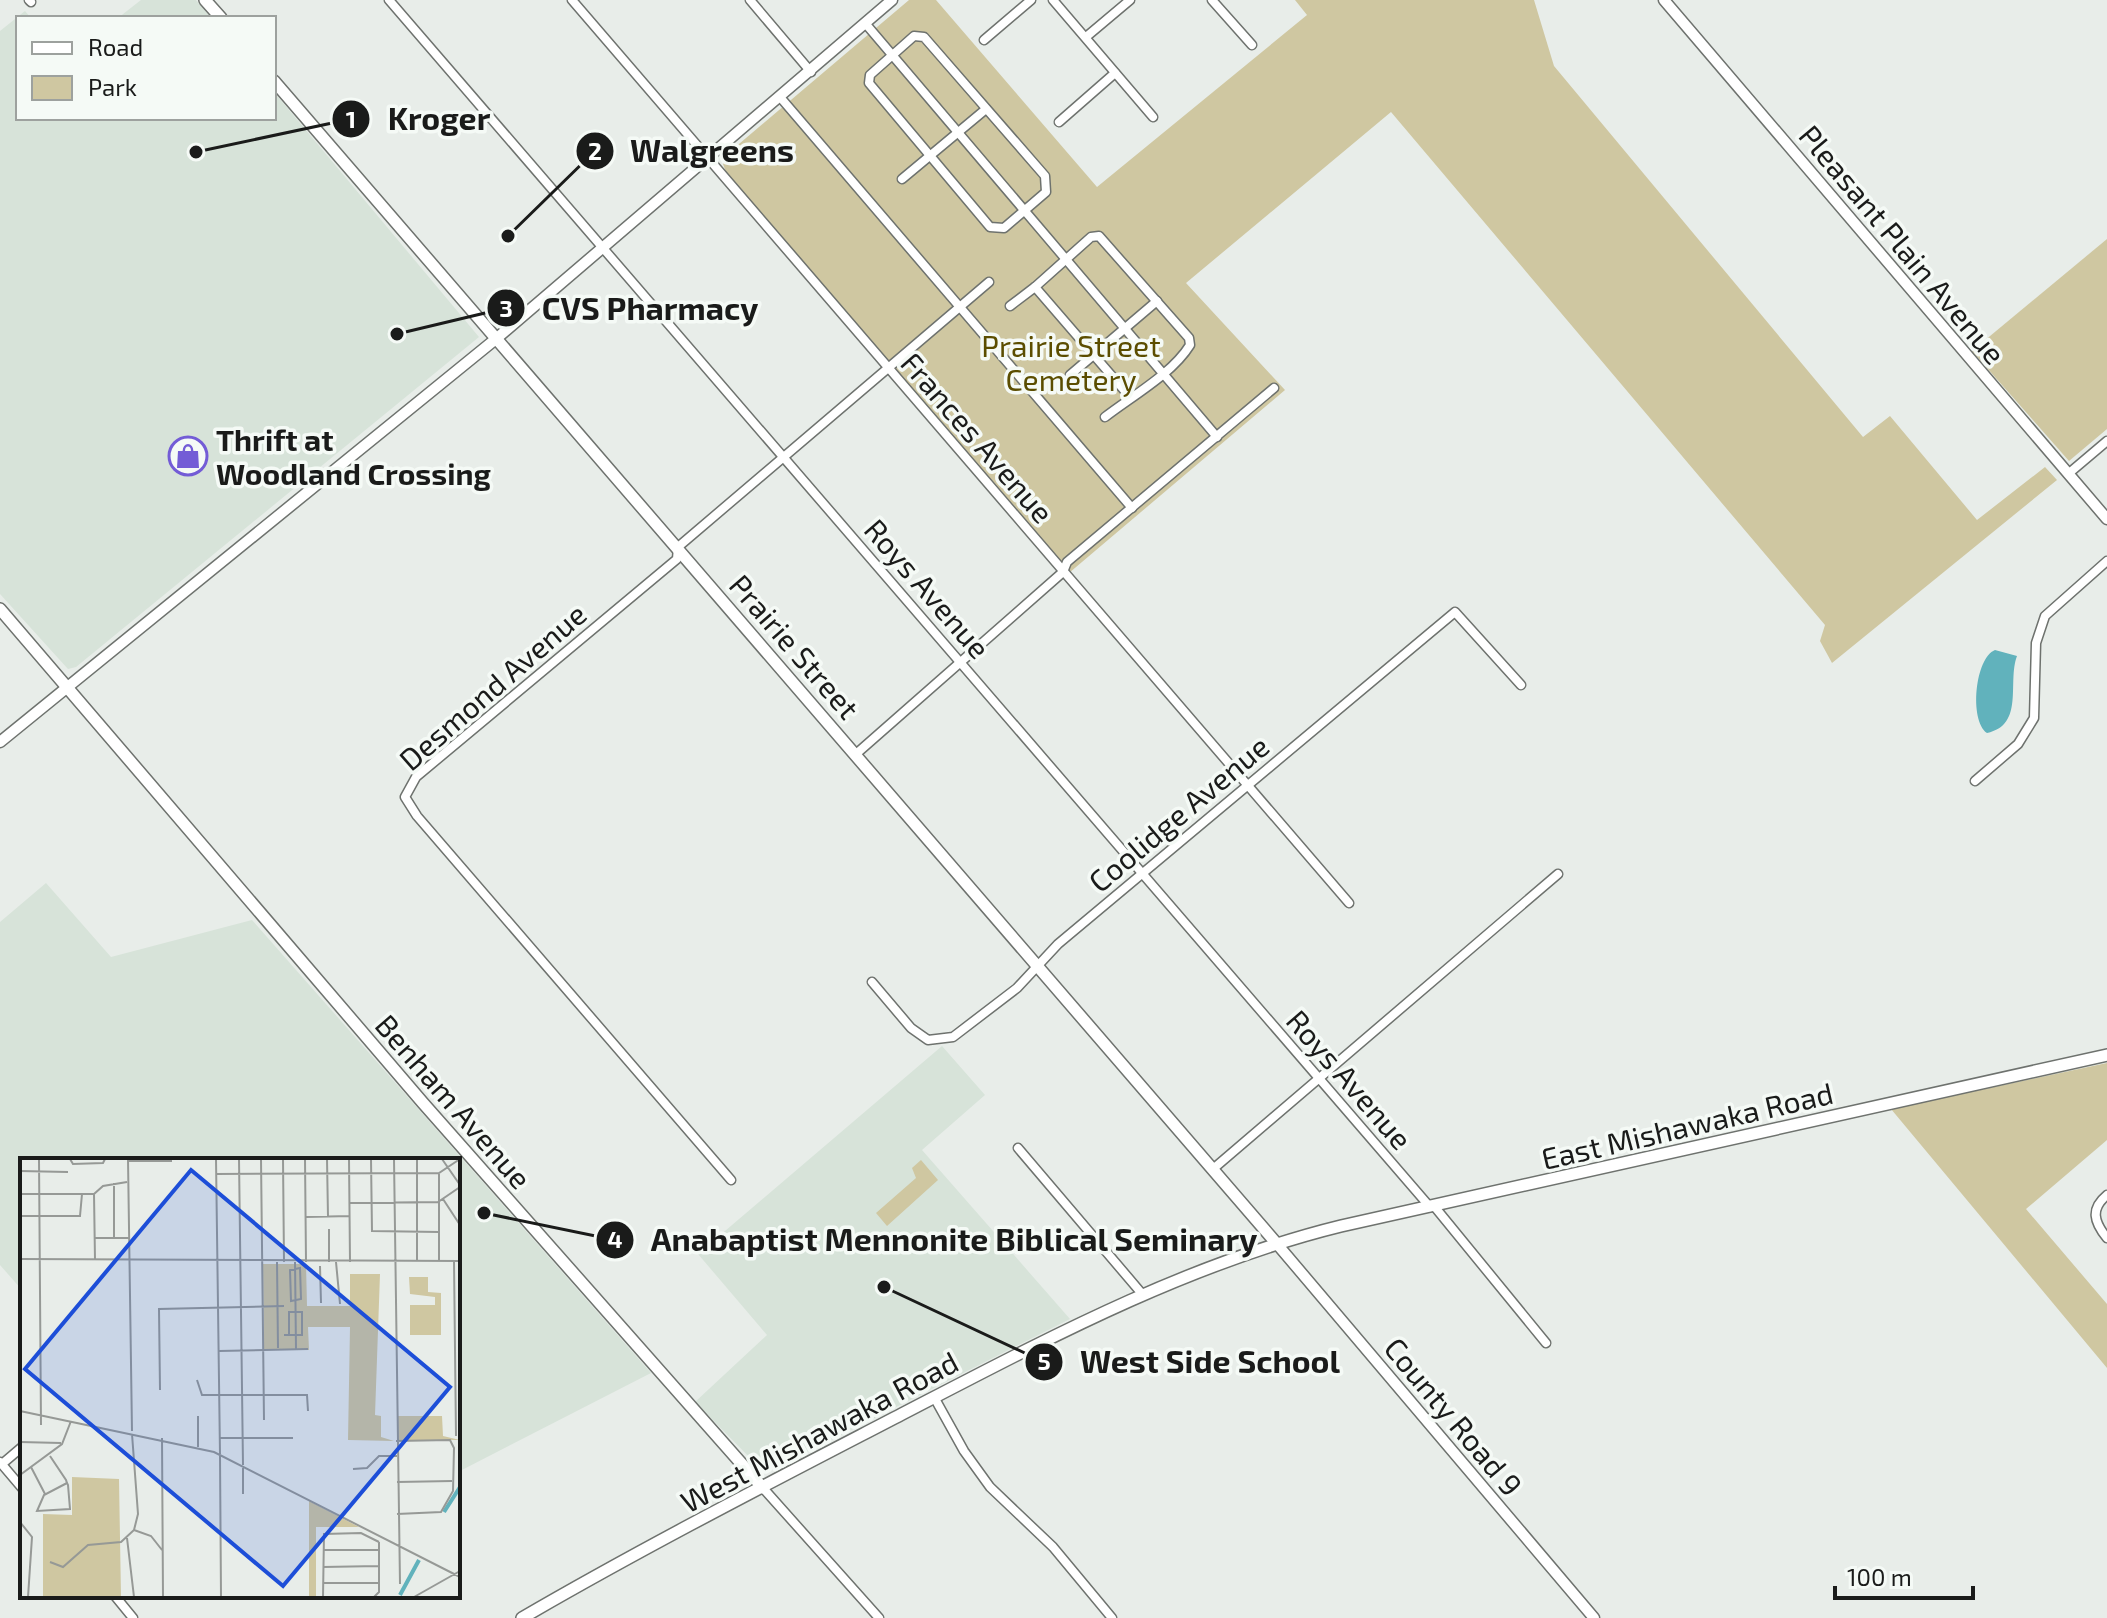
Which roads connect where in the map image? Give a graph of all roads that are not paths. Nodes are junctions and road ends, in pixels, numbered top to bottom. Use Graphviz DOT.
graph roads {
  1 [pos="205,0"];
  2 [pos="389,0"];
  3 [pos="572,0"];
  4 [pos="750,0"];
  5 [pos="892,0"];
  6 [pos="1031,0"];
  7 [pos="1053,0"];
  8 [pos="1130,0"];
  9 [pos="1212,0"];
  10 [pos="1664,0"];
  11 [pos="219,16"];
  12 [pos="865,23"];
  13 [pos="1086,37"];
  14 [pos="984,40"];
  15 [pos="1252,45"];
  16 [pos="893,56"];
  17 [pos="811,72"];
  18 [pos="1115,73"];
  19 [pos="276,83"];
  20 [pos="780,97"];
  21 [pos="986,109"];
  22 [pos="1153,117"];
  23 [pos="1059,122"];
  24 [pos="958,133"];
  25 [pos="931,155"];
  26 [pos="707,158"];
  27 [pos="902,179"];
  28 [pos="1025,210"];
  29 [pos="603,248"];
  30 [pos="1067,260"];
  31 [pos="989,282"];
  32 [pos="1035,287"];
  33 [pos="1157,301"];
  34 [pos="959,306"];
  35 [pos="1010,306"];
  36 [pos="1125,329"];
  37 [pos="497,338"];
  38 [pos="1095,355"];
  39 [pos="887,367"];
  40 [pos="1162,372"];
  41 [pos="1070,375"];
  42 [pos="1274,388"];
  43 [pos="1130,397"];
  44 [pos="1105,417"];
  45 [pos="1217,437"];
  46 [pos="2107,441"];
  47 [pos="783,457"];
  48 [pos="2068,474"];
  49 [pos="1132,508"];
  50 [pos="2107,519"];
  51 [pos="678,547"];
  52 [pos="2107,561"];
  53 [pos="1063,572"];
  54 [pos="0,609"];
  55 [pos="961,663"];
  56 [pos="1521,685"];
  57 [pos="67,688"];
  58 [pos="0,742"];
  59 [pos="856,754"];
  60 [pos="1975,781"];
  61 [pos="1249,783"];
  62 [pos="1142,874"];
  63 [pos="1558,874"];
  64 [pos="1349,903"];
  65 [pos="1038,964"];
  66 [pos="872,982"];
  67 [pos="2107,1055"];
  68 [pos="1319,1080"];
  69 [pos="1018,1148"];
  70 [pos="1213,1169"];
  71 [pos="731,1180"];
  72 [pos="2107,1195"];
  73 [pos="1432,1207"];
  74 [pos="2107,1238"];
  75 [pos="1277,1244"];
  76 [pos="1143,1295"];
  77 [pos="1546,1343"];
  78 [pos="934,1397"];
  79 [pos="20,1449"];
  80 [pos="1,1463"];
  81 [pos="20,1486"];
  82 [pos="763,1488"];
  83 [pos="117,1598"];
  84 [pos="133,1618"];
  85 [pos="522,1618"];
  86 [pos="879,1618"];
  87 [pos="1112,1618"];
  88 [pos="1594,1618"];
  1 -- 11 [label="main road"];
  2 -- 29 [label="street, Roys Avenue"];
  3 -- 26 [label="street, Frances Avenue"];
  4 -- 17 [label="street"];
  5 -- 12 [label="street"];
  6 -- 14 [label="street"];
  7 -- 13 [label="street"];
  8 -- 13 [label="street"];
  9 -- 15 [label="street"];
  10 -- 48 [label="street, Pleasant Plain Avenue"];
  12 -- 16 [label="street"];
  12 -- 17 [label="street"];
  13 -- 18 [label="street"];
  16 -- 21 [label="street"];
  16 -- 24 [label="street"];
  16 -- 25 [label="street"];
  17 -- 20 [label="street"];
  18 -- 22 [label="street"];
  18 -- 23 [label="street"];
  19 -- 37 [label="main road, Prairie Street"];
  20 -- 26 [label="street"];
  20 -- 34 [label="street"];
  21 -- 24 [label="street"];
  21 -- 28 [label="street"];
  24 -- 25 [label="street"];
  24 -- 28 [label="street"];
  25 -- 27 [label="street"];
  25 -- 28 [label="street"];
  26 -- 29 [label="street"];
  26 -- 39 [label="street, Frances Avenue"];
  28 -- 30 [label="street"];
  29 -- 37 [label="street"];
  29 -- 47 [label="street, Roys Avenue"];
  30 -- 32 [label="street"];
  30 -- 33 [label="street"];
  30 -- 36 [label="street"];
  31 -- 34 [label="street, Desmond Avenue"];
  32 -- 35 [label="street"];
  32 -- 38 [label="street"];
  33 -- 36 [label="street"];
  33 -- 40 [label="street"];
  34 -- 39 [label="street, Desmond Avenue"];
  34 -- 49 [label="street"];
  36 -- 38 [label="street"];
  36 -- 40 [label="street"];
  37 -- 51 [label="main road, Prairie Street"];
  37 -- 57 [label="street"];
  38 -- 41 [label="street"];
  38 -- 43 [label="street"];
  39 -- 47 [label="street, Desmond Avenue"];
  39 -- 53 [label="street, Frances Avenue"];
  40 -- 43 [label="street"];
  40 -- 45 [label="street"];
  42 -- 45 [label="street"];
  43 -- 44 [label="street"];
  45 -- 49 [label="street"];
  46 -- 48 [label="street"];
  47 -- 51 [label="street, Desmond Avenue"];
  47 -- 55 [label="street, Roys Avenue"];
  48 -- 50 [label="street, Pleasant Plain Avenue"];
  49 -- 53 [label="street"];
  51 -- 59 [label="main road, Prairie Street"];
  51 -- 71 [label="street, Desmond Avenue"];
  52 -- 60 [label="street"];
  53 -- 55 [label="street"];
  53 -- 61 [label="street, Frances Avenue"];
  54 -- 57 [label="main road, Benham Avenue"];
  55 -- 59 [label="street"];
  55 -- 62 [label="street, Roys Avenue"];
  56 -- 61 [label="street, Coolidge Avenue"];
  57 -- 58 [label="street"];
  57 -- 82 [label="main road, Benham Avenue"];
  59 -- 65 [label="main road, Prairie Street"];
  61 -- 62 [label="street, Coolidge Avenue"];
  61 -- 64 [label="street, Frances Avenue"];
  62 -- 65 [label="street, Coolidge Avenue"];
  62 -- 68 [label="street, Roys Avenue"];
  63 -- 68 [label="street"];
  65 -- 66 [label="street, Coolidge Avenue"];
  65 -- 70 [label="main road, Prairie Street"];
  67 -- 73 [label="main road, East Mishawaka Road"];
  68 -- 70 [label="street"];
  68 -- 73 [label="street, Roys Avenue"];
  69 -- 76 [label="street"];
  70 -- 75 [label="main road, Prairie Street"];
  72 -- 74 [label="street"];
  73 -- 75 [label="main road, East Mishawaka Road"];
  73 -- 77 [label="street, Roys Avenue"];
  75 -- 76 [label="main road, West Mishawaka Road"];
  75 -- 88 [label="street, County Road 9"];
  76 -- 78 [label="main road, West Mishawaka Road"];
  78 -- 82 [label="main road, West Mishawaka Road"];
  78 -- 87 [label="street"];
  79 -- 80 [label="street"];
  80 -- 81 [label="street"];
  82 -- 85 [label="main road, West Mishawaka Road"];
  82 -- 86 [label="street, Benham Avenue"];
  83 -- 84 [label="street"];
}
